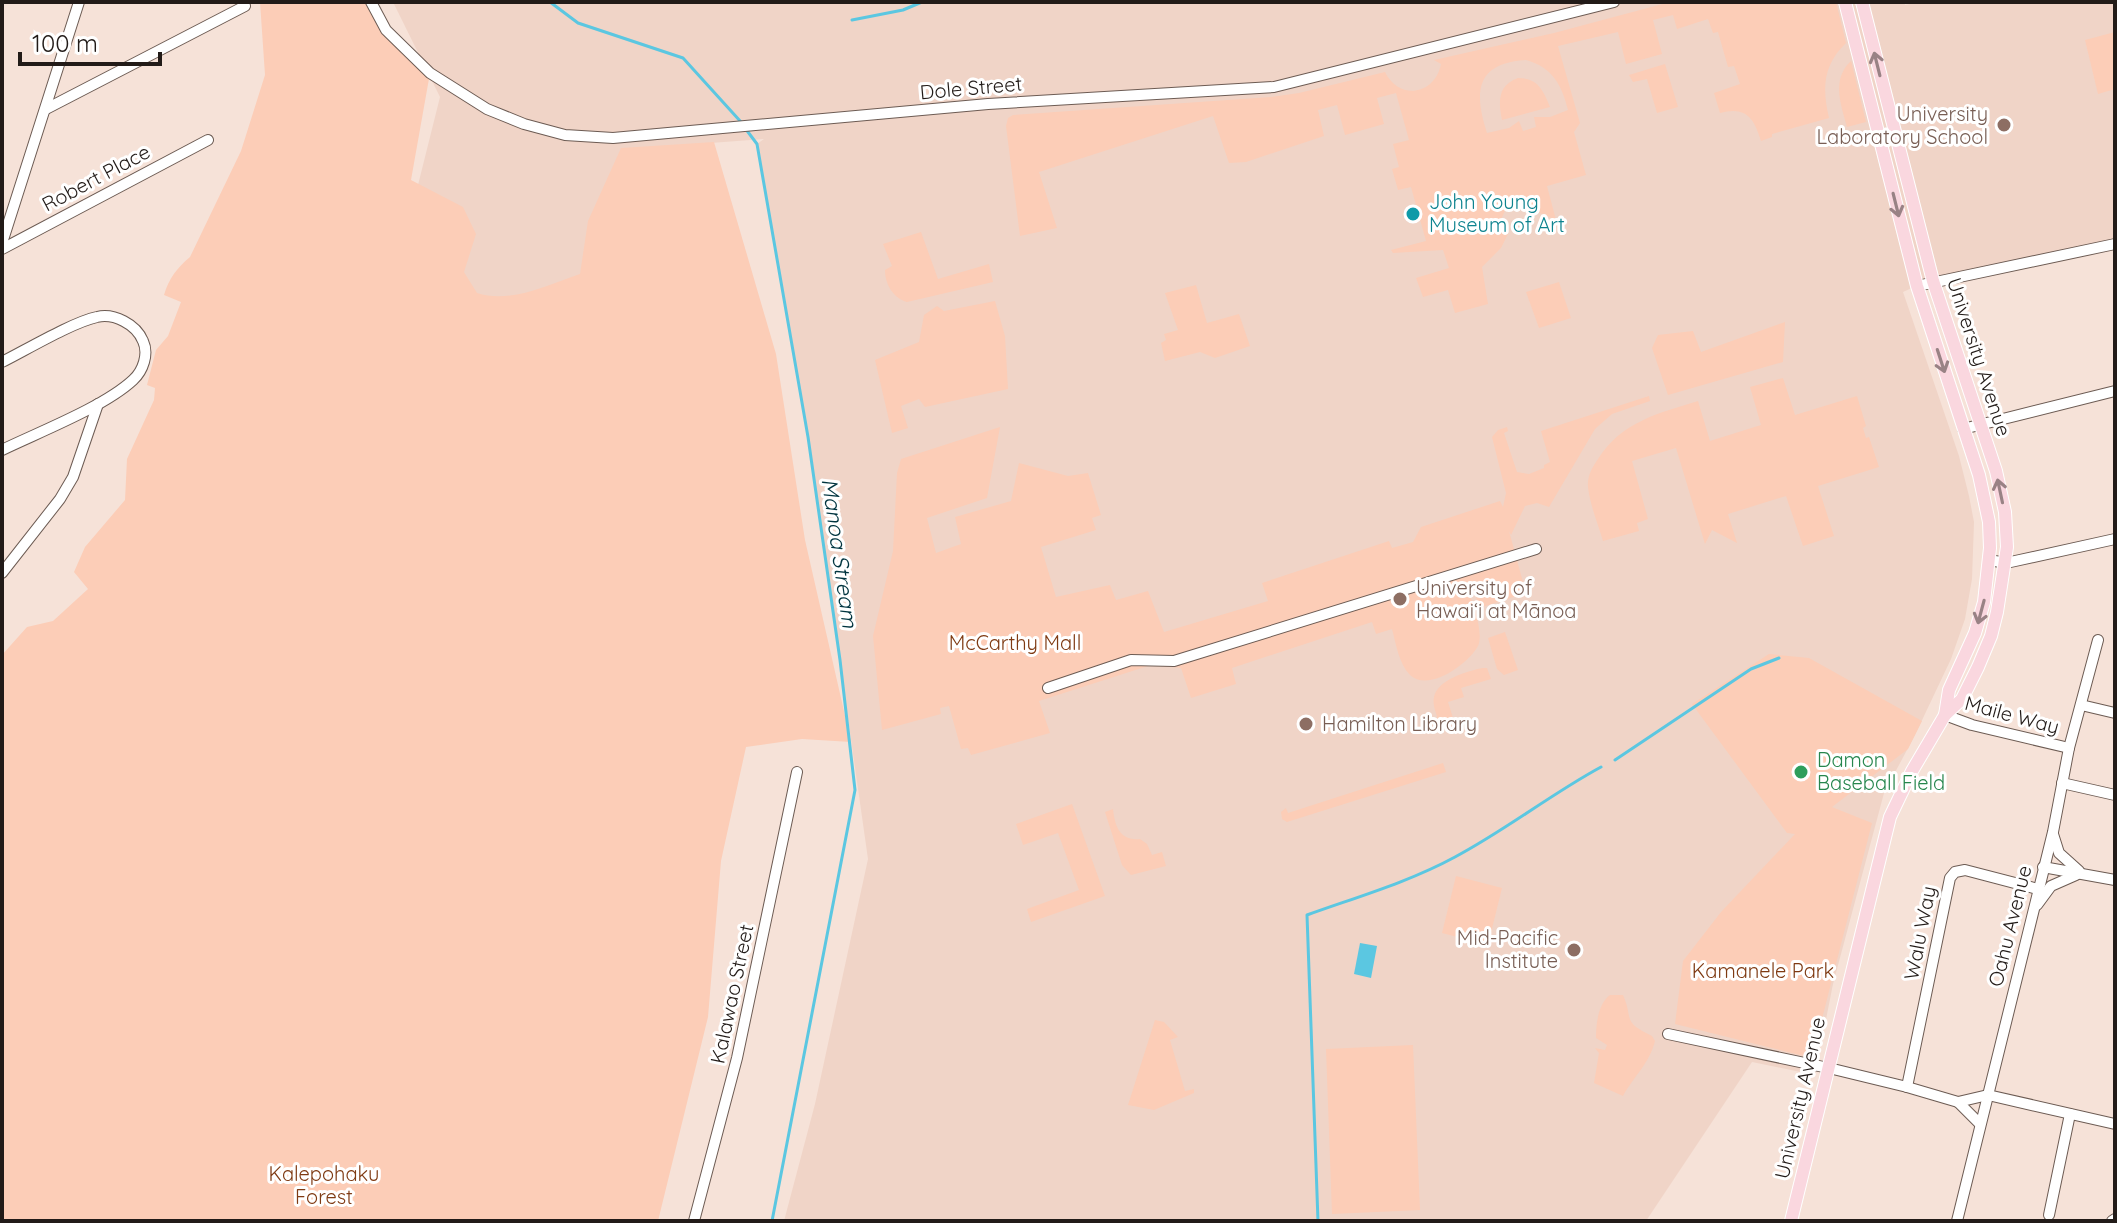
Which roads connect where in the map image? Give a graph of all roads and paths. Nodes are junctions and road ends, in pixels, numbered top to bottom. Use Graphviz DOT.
graph roads {
  1 [pos="79,2"];
  2 [pos="371,2"];
  3 [pos="1614,2"];
  4 [pos="1845,2"];
  5 [pos="1862,2"];
  6 [pos="245,6"];
  7 [pos="46,109"];
  8 [pos="208,140"];
  9 [pos="2115,244"];
  10 [pos="2,246"];
  11 [pos="1933,281"];
  12 [pos="1917,286"];
  13 [pos="2,362"];
  14 [pos="2115,391"];
  15 [pos="98,404"];
  16 [pos="1980,423"];
  17 [pos="1963,429"];
  18 [pos="2,450"];
  19 [pos="2115,539"];
  20 [pos="1536,549"];
  21 [pos="1989,560"];
  22 [pos="2006,563"];
  23 [pos="2,573"];
  24 [pos="2098,640"];
  25 [pos="1048,688"];
  26 [pos="2081,705"];
  27 [pos="2115,713"];
  28 [pos="1945,715"];
  29 [pos="2069,748"];
  30 [pos="797,772"];
  31 [pos="2062,783"];
  32 [pos="2115,795"];
  33 [pos="2053,832"];
  34 [pos="2043,867"];
  35 [pos="2082,873"];
  36 [pos="2115,880"];
  37 [pos="2038,889"];
  38 [pos="2032,914"];
  39 [pos="1668,1034"];
  40 [pos="1829,1068"];
  41 [pos="1907,1087"];
  42 [pos="1988,1095"];
  43 [pos="1958,1102"];
  44 [pos="2070,1114"];
  45 [pos="1979,1123"];
  46 [pos="2115,1124"];
  47 [pos="2049,1215"];
  48 [pos="694,1221"];
  49 [pos="1791,1221"];
  50 [pos="1957,1221"];
  1 -- 7 [label="street"];
  2 -- 3 [label="street, Dole Street"];
  4 -- 12 [label="main road, University Avenue, one-way"];
  11 -- 5 [label="main road, University Avenue, one-way"];
  6 -- 7 [label="street"];
  7 -- 10 [label="street"];
  8 -- 10 [label="street, Robert Place"];
  9 -- 11 [label="street"];
  11 -- 12 [label="street"];
  11 -- 16 [label="main road, University Avenue"];
  12 -- 17 [label="main road, University Avenue, one-way"];
  13 -- 15 [label="street"];
  14 -- 16 [label="street"];
  15 -- 18 [label="street"];
  15 -- 23 [label="street"];
  16 -- 17 [label="street"];
  22 -- 16 [label="main road, University Avenue, one-way"];
  17 -- 21 [label="main road, University Avenue"];
  19 -- 22 [label="street"];
  20 -- 25 [label="street"];
  21 -- 22 [label="street"];
  21 -- 28 [label="main road, University Avenue, one-way"];
  22 -- 28 [label="main road, University Avenue"];
  24 -- 26 [label="street, Oahu Avenue"];
  26 -- 27 [label="street"];
  26 -- 29 [label="street, Oahu Avenue"];
  28 -- 29 [label="street, Maile Way"];
  28 -- 40 [label="main road, University Avenue"];
  29 -- 31 [label="street, Oahu Avenue"];
  30 -- 48 [label="street, Kalawao Street"];
  31 -- 32 [label="street"];
  31 -- 33 [label="street, Oahu Avenue"];
  33 -- 34 [label="street, Oahu Avenue"];
  33 -- 35 [label="street"];
  34 -- 35 [label="street"];
  34 -- 37 [label="street, Oahu Avenue"];
  35 -- 36 [label="street"];
  35 -- 38 [label="street"];
  37 -- 38 [label="street, Oahu Avenue"];
  37 -- 41 [label="street, Walu Way"];
  38 -- 42 [label="street, Oahu Avenue"];
  39 -- 40 [label="street"];
  40 -- 41 [label="street"];
  40 -- 49 [label="main road, University Avenue"];
  41 -- 43 [label="street"];
  42 -- 43 [label="street"];
  42 -- 44 [label="street"];
  42 -- 45 [label="street, Oahu Avenue"];
  43 -- 45 [label="street"];
  44 -- 46 [label="street"];
  44 -- 47 [label="street"];
  45 -- 50 [label="street, Oahu Avenue"];
}
